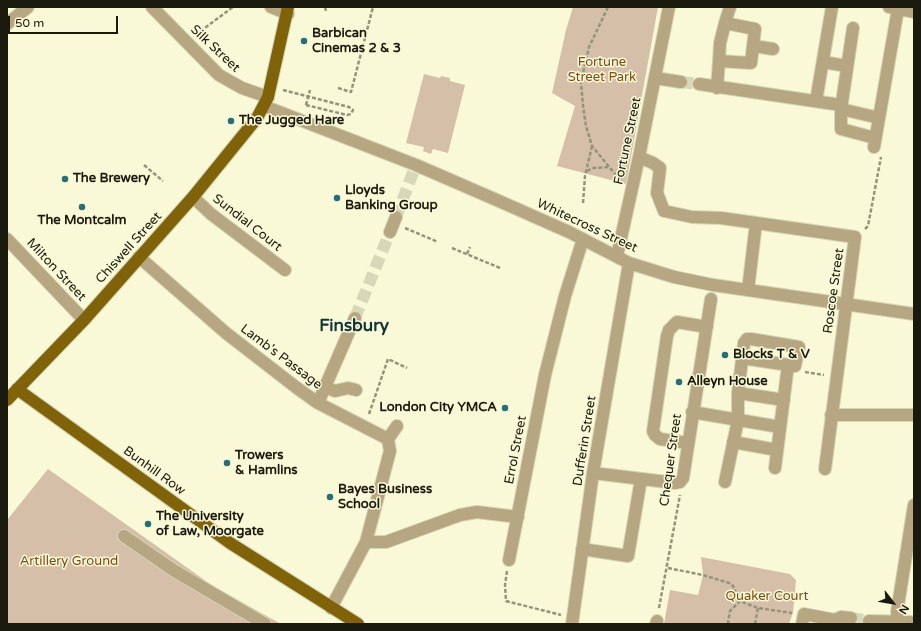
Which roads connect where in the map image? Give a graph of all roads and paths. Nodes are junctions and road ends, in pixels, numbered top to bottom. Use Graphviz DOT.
graph roads {
  1 [pos="28,7"];
  2 [pos="152,7"];
  3 [pos="234,7"];
  4 [pos="271,7"];
  5 [pos="326,7"];
  6 [pos="373,7"];
  7 [pos="608,7"];
  8 [pos="669,7"];
  9 [pos="730,7"];
  10 [pos="832,7"];
  11 [pos="894,8"];
  12 [pos="289,10"];
  13 [pos="326,11"];
  14 [pos="914,12"];
  15 [pos="725,23"];
  16 [pos="7,24"];
  17 [pos="852,28"];
  18 [pos="198,34"];
  19 [pos="754,46"];
  20 [pos="773,49"];
  21 [pos="719,61"];
  22 [pos="823,62"];
  23 [pos="847,66"];
  24 [pos="655,78"];
  25 [pos="681,82"];
  26 [pos="699,84"];
  27 [pos="338,88"];
  28 [pos="718,88"];
  29 [pos="283,90"];
  30 [pos="310,90"];
  31 [pos="816,101"];
  32 [pos="266,102"];
  33 [pos="841,107"];
  34 [pos="879,118"];
  35 [pos="875,142"];
  36 [pos="592,146"];
  37 [pos="639,157"];
  38 [pos="144,165"];
  39 [pos="610,167"];
  40 [pos="586,172"];
  41 [pos="163,181"];
  42 [pos="633,182"];
  43 [pos="193,197"];
  44 [pos="583,204"];
  45 [pos="393,224"];
  46 [pos="756,224"];
  47 [pos="856,237"];
  48 [pos="7,239"];
  49 [pos="583,240"];
  50 [pos="438,242"];
  51 [pos="452,248"];
  52 [pos="470,248"];
  53 [pos="467,254"];
  54 [pos="617,256"];
  55 [pos="139,257"];
  56 [pos="629,263"];
  57 [pos="500,268"];
  58 [pos="285,270"];
  59 [pos="748,290"];
  60 [pos="711,299"];
  61 [pos="846,305"];
  62 [pos="914,314"];
  63 [pos="355,318"];
  64 [pos="84,320"];
  65 [pos="707,327"];
  66 [pos="742,358"];
  67 [pos="788,367"];
  68 [pos="407,368"];
  69 [pos="836,377"];
  70 [pos="325,387"];
  71 [pos="16,389"];
  72 [pos="356,390"];
  73 [pos="738,393"];
  74 [pos="7,400"];
  75 [pos="784,400"];
  76 [pos="318,403"];
  77 [pos="692,412"];
  78 [pos="831,415"];
  79 [pos="914,415"];
  80 [pos="738,420"];
  81 [pos="364,426"];
  82 [pos="397,426"];
  83 [pos="780,426"];
  84 [pos="388,439"];
  85 [pos="733,442"];
  86 [pos="688,443"];
  87 [pos="777,450"];
  88 [pos="775,468"];
  89 [pos="825,469"];
  90 [pos="593,473"];
  91 [pos="641,479"];
  92 [pos="680,482"];
  93 [pos="725,482"];
  94 [pos="914,505"];
  95 [pos="518,517"];
  96 [pos="124,536"];
  97 [pos="366,542"];
  98 [pos="582,549"];
  99 [pos="509,560"];
  100 [pos="668,568"];
  101 [pos="506,601"];
  102 [pos="740,601"];
  103 [pos="505,605"];
  104 [pos="331,608"];
  105 [pos="758,608"];
  106 [pos="851,618"];
  107 [pos="803,619"];
  108 [pos="573,621"];
  109 [pos="869,621"];
  110 [pos="657,622"];
  111 [pos="837,622"];
  112 [pos="910,622"];
  113 [pos="898,623"];
  114 [pos="265,624"];
  115 [pos="358,624"];
  116 [pos="730,624"];
  117 [pos="755,624"];
  1 -- 16 [label="street"];
  2 -- 32 [label="street, Silk Street"];
  3 -- 18 [label="path"];
  4 -- 12 [label="street"];
  5 -- 13 [label="path"];
  6 -- 27 [label="path"];
  7 -- 36 [label="path"];
  8 -- 24 [label="street, Fortune Street"];
  9 -- 15 [label="street"];
  10 -- 22 [label="street"];
  11 -- 14 [label="street"];
  11 -- 34 [label="street"];
  12 -- 32 [label="main road, Chiswell Street"];
  15 -- 19 [label="street"];
  15 -- 21 [label="street"];
  17 -- 23 [label="street"];
  19 -- 20 [label="street"];
  19 -- 21 [label="street"];
  21 -- 28 [label="street"];
  22 -- 23 [label="street"];
  22 -- 31 [label="street"];
  23 -- 33 [label="street"];
  24 -- 25 [label="street"];
  24 -- 37 [label="street, Fortune Street"];
  26 -- 28 [label="street"];
  28 -- 31 [label="street"];
  29 -- 30 [label="path, bridge"];
  31 -- 33 [label="street"];
  32 -- 43 [label="main road, Chiswell Street"];
  32 -- 49 [label="street, Whitecross Street"];
  33 -- 34 [label="street"];
  33 -- 35 [label="street"];
  34 -- 35 [label="street"];
  35 -- 47 [label="path, Roscoe Street"];
  36 -- 39 [label="path"];
  36 -- 40 [label="path"];
  37 -- 42 [label="street, Fortune Street"];
  37 -- 46 [label="street"];
  38 -- 41 [label="path"];
  39 -- 40 [label="path"];
  39 -- 42 [label="path"];
  40 -- 44 [label="path"];
  42 -- 54 [label="street, Fortune Street"];
  43 -- 55 [label="main road, Chiswell Street"];
  43 -- 58 [label="street, Sundial Court"];
  45 -- 50 [label="path"];
  46 -- 47 [label="street"];
  46 -- 59 [label="street"];
  47 -- 61 [label="street, Roscoe Street"];
  48 -- 64 [label="street, Milton Street"];
  49 -- 54 [label="street, Whitecross Street"];
  49 -- 95 [label="street, Errol Street"];
  51 -- 53 [label="path"];
  52 -- 53 [label="path"];
  53 -- 57 [label="path"];
  54 -- 56 [label="street, Whitecross Street"];
  55 -- 64 [label="main road, Chiswell Street"];
  55 -- 76 [label="street, Lamb's Passage"];
  56 -- 59 [label="street, Whitecross Street"];
  56 -- 90 [label="street, Dufferin Street"];
  59 -- 61 [label="street, Whitecross Street"];
  60 -- 65 [label="street, Chequer Street"];
  61 -- 62 [label="street, Whitecross Street"];
  61 -- 69 [label="street, Roscoe Street"];
  63 -- 70 [label="street"];
  64 -- 71 [label="main road, Chiswell Street"];
  65 -- 77 [label="street, Chequer Street"];
  65 -- 86 [label="street"];
  66 -- 67 [label="street"];
  66 -- 67 [label="street"];
  66 -- 73 [label="street"];
  67 -- 69 [label="path"];
  67 -- 75 [label="street"];
  68 -- 81 [label="path"];
  69 -- 78 [label="street, Roscoe Street"];
  70 -- 72 [label="street"];
  70 -- 76 [label="street"];
  71 -- 74 [label="main road, Chiswell Street"];
  71 -- 104 [label="main road, Bunhill Row"];
  73 -- 75 [label="street"];
  73 -- 80 [label="street"];
  75 -- 83 [label="street"];
  76 -- 81 [label="street, Lamb's Passage"];
  77 -- 80 [label="street"];
  77 -- 86 [label="street, Chequer Street"];
  78 -- 79 [label="street"];
  78 -- 89 [label="street, Roscoe Street"];
  80 -- 83 [label="street"];
  80 -- 85 [label="street"];
  81 -- 84 [label="street, Lamb's Passage"];
  82 -- 84 [label="street"];
  83 -- 87 [label="street"];
  84 -- 97 [label="street"];
  85 -- 87 [label="street"];
  85 -- 93 [label="street"];
  86 -- 92 [label="street, Chequer Street"];
  87 -- 88 [label="street"];
  90 -- 91 [label="street"];
  90 -- 98 [label="street, Dufferin Street"];
  91 -- 92 [label="street"];
  91 -- 98 [label="street"];
  92 -- 100 [label="path, Chequer Street"];
  94 -- 113 [label="street"];
  95 -- 97 [label="street"];
  95 -- 99 [label="street, Errol Street"];
  96 -- 114 [label="street"];
  97 -- 104 [label="street"];
  98 -- 108 [label="street, Dufferin Street"];
  99 -- 101 [label="path"];
  100 -- 102 [label="path"];
  100 -- 110 [label="path, Chequer Street"];
  101 -- 103 [label="path"];
  101 -- 108 [label="path"];
  102 -- 105 [label="path"];
  102 -- 116 [label="path"];
  104 -- 115 [label="main road, Bunhill Row"];
  105 -- 107 [label="path"];
  105 -- 117 [label="path"];
  106 -- 111 [label="street"];
  107 -- 111 [label="street"];
  109 -- 113 [label="street"];
  112 -- 113 [label="street"];
}
